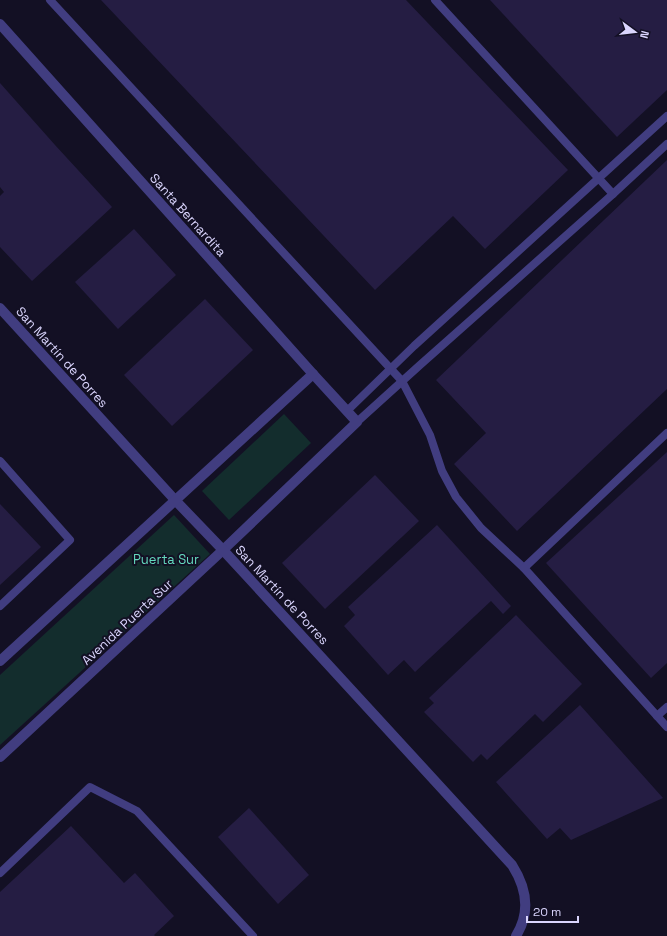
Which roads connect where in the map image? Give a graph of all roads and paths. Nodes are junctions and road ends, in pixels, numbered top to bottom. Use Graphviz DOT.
graph roads {
  1 [pos="50,0"];
  2 [pos="435,0"];
  3 [pos="0,24"];
  4 [pos="667,116"];
  5 [pos="667,144"];
  6 [pos="599,178"];
  7 [pos="613,194"];
  8 [pos="0,308"];
  9 [pos="391,368"];
  10 [pos="313,374"];
  11 [pos="402,381"];
  12 [pos="347,411"];
  13 [pos="357,422"];
  14 [pos="667,433"];
  15 [pos="0,461"];
  16 [pos="175,500"];
  17 [pos="223,550"];
  18 [pos="524,568"];
  19 [pos="0,606"];
  20 [pos="0,661"];
  21 [pos="667,707"];
  22 [pos="656,716"];
  23 [pos="667,728"];
  24 [pos="0,757"];
  25 [pos="0,873"];
  26 [pos="253,936"];
  27 [pos="516,936"];
  1 -- 9 [label="lane"];
  2 -- 6 [label="lane"];
  3 -- 10 [label="street, Santa Bernardita"];
  4 -- 6 [label="lane"];
  5 -- 7 [label="lane"];
  6 -- 7 [label="lane"];
  6 -- 9 [label="lane"];
  7 -- 11 [label="lane"];
  8 -- 16 [label="street, San Martín de Porres"];
  9 -- 11 [label="lane"];
  9 -- 12 [label="lane"];
  10 -- 12 [label="street, Santa Bernardita"];
  10 -- 16 [label="street"];
  11 -- 13 [label="lane"];
  11 -- 18 [label="lane"];
  12 -- 13 [label="street, Santa Bernardita"];
  13 -- 17 [label="street, Avenida Puerta Sur"];
  14 -- 18 [label="lane"];
  15 -- 19 [label="lane"];
  16 -- 17 [label="street, San Martín de Porres"];
  16 -- 20 [label="street"];
  17 -- 24 [label="street, Avenida Puerta Sur"];
  17 -- 27 [label="street, San Martín de Porres"];
  18 -- 22 [label="lane"];
  21 -- 22 [label="lane"];
  22 -- 23 [label="lane"];
  25 -- 26 [label="lane"];
}
